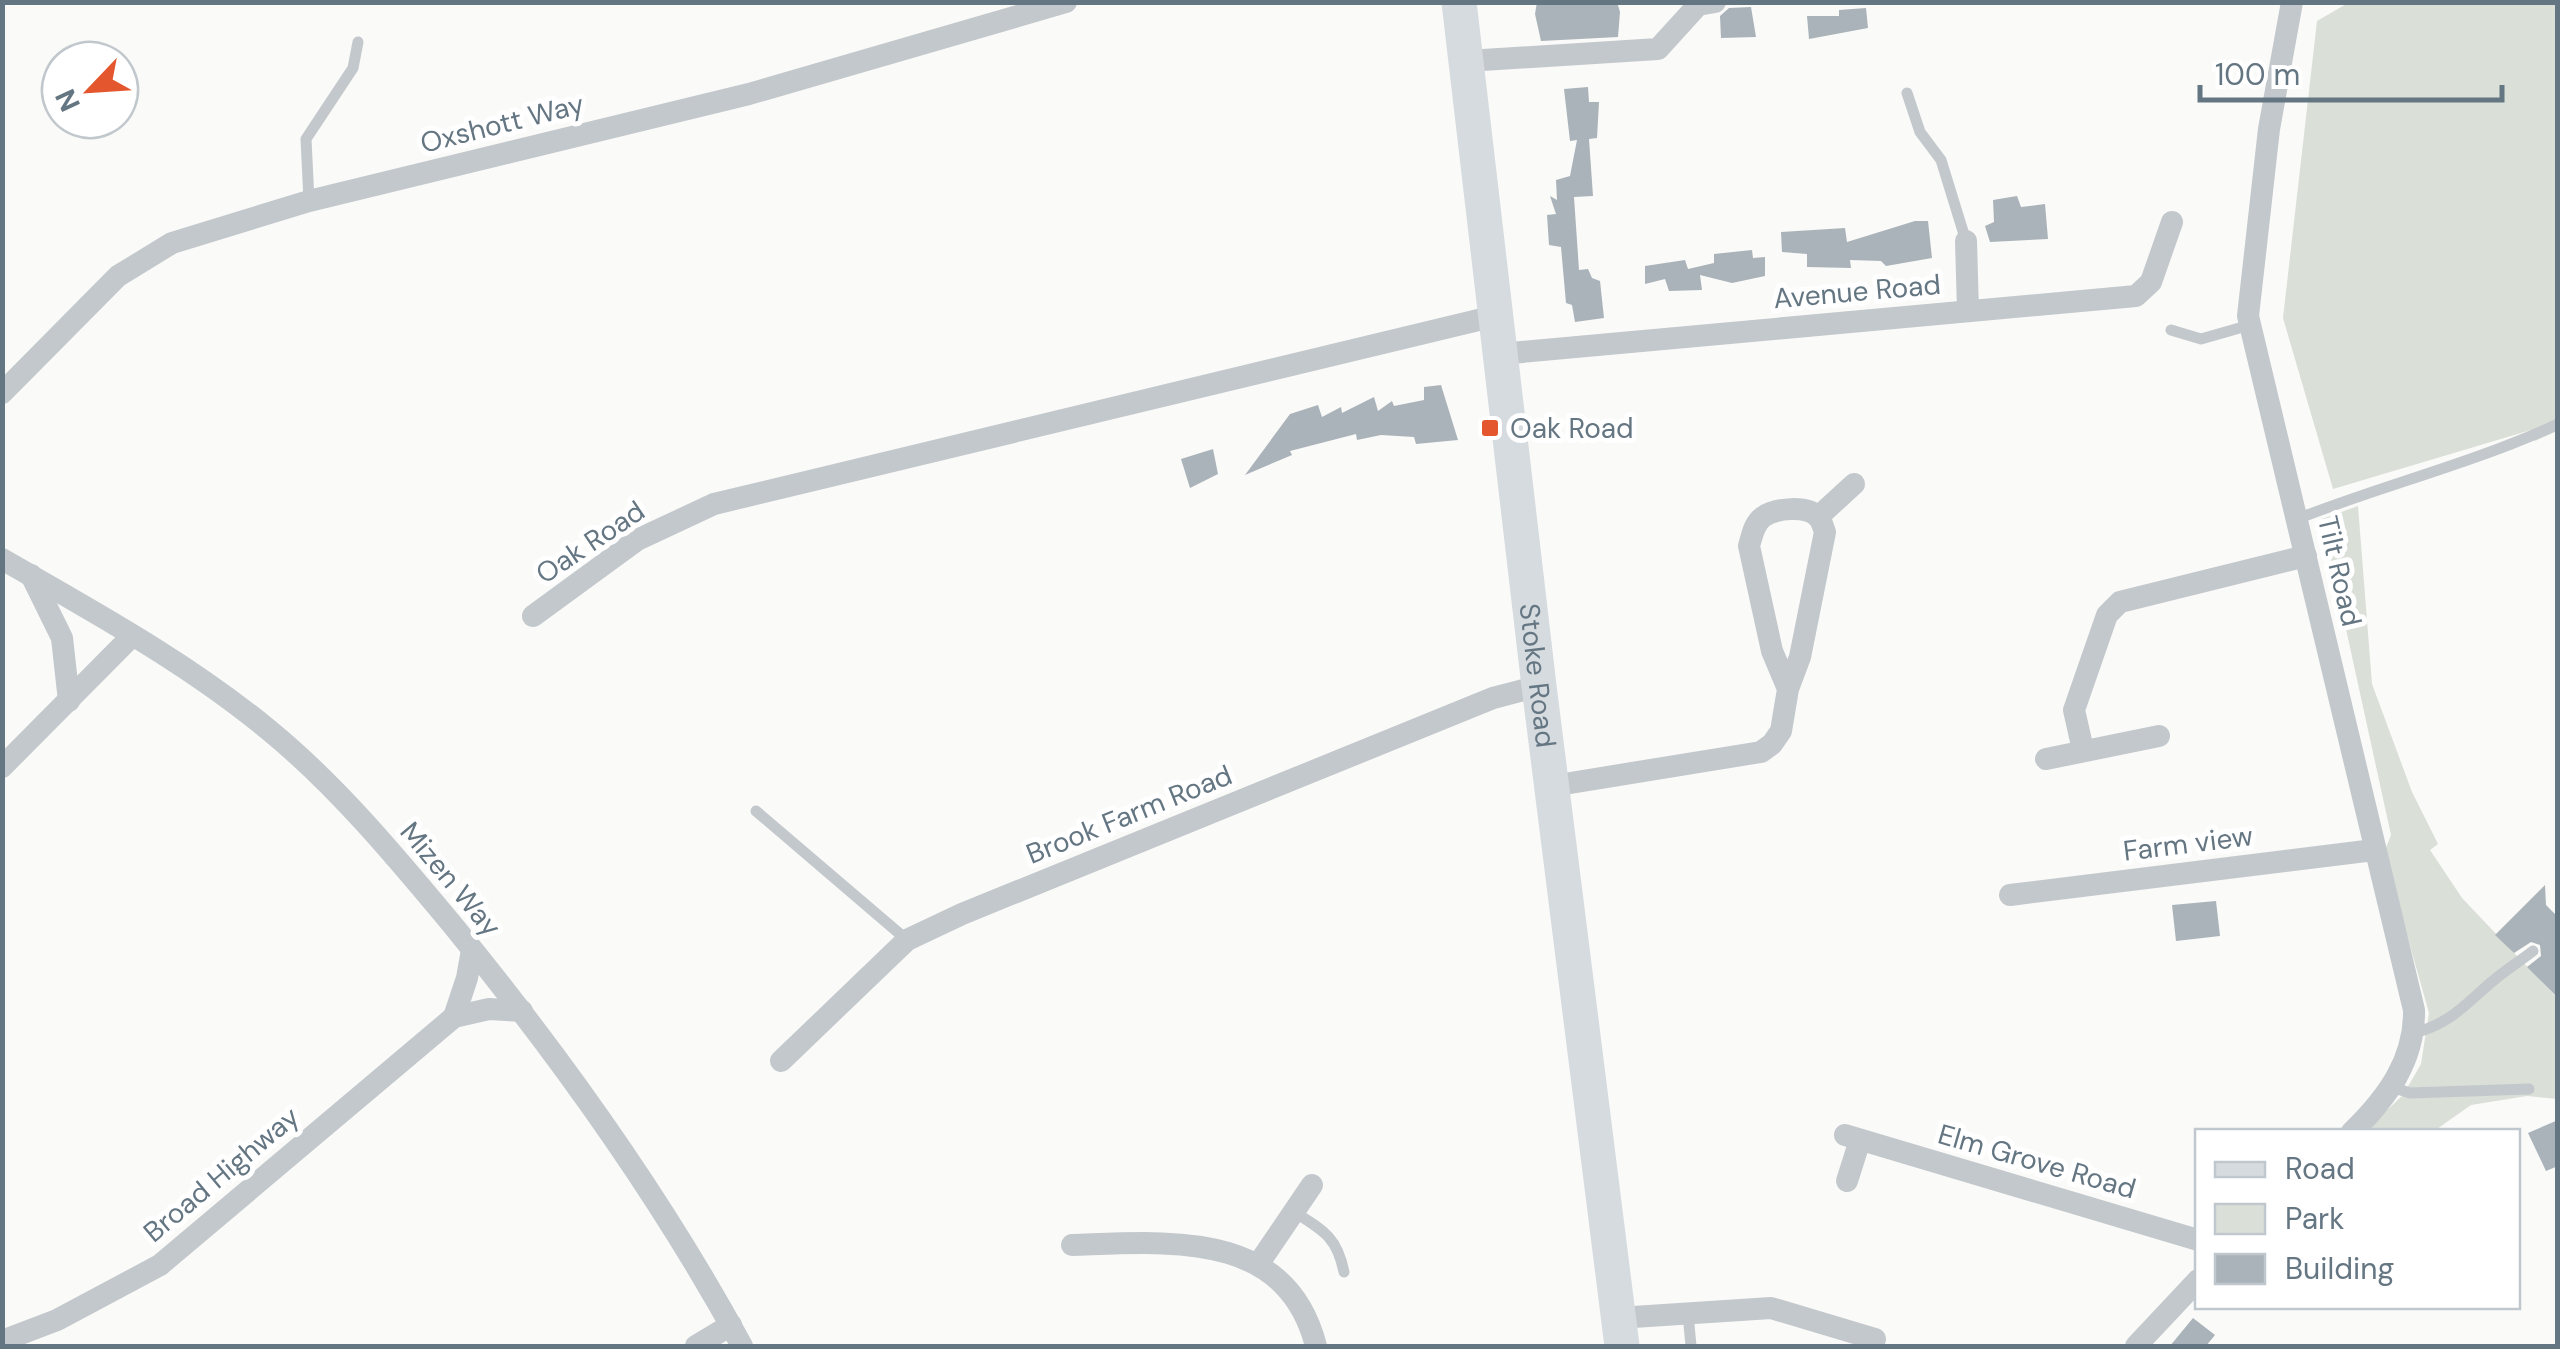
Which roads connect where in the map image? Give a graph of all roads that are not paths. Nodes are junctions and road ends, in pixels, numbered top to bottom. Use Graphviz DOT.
graph roads {
  1 [pos="1066,2"];
  2 [pos="1459,2"];
  3 [pos="1715,2"];
  4 [pos="2292,2"];
  5 [pos="358,42"];
  6 [pos="1467,61"];
  7 [pos="1907,94"];
  8 [pos="309,201"];
  9 [pos="2172,222"];
  10 [pos="1966,240"];
  11 [pos="1968,311"];
  12 [pos="1495,316"];
  13 [pos="2250,325"];
  14 [pos="2171,330"];
  15 [pos="1500,354"];
  16 [pos="2,393"];
  17 [pos="2558,424"];
  18 [pos="1854,484"];
  19 [pos="1818,517"];
  20 [pos="2297,519"];
  21 [pos="2306,556"];
  22 [pos="2,559"];
  23 [pos="31,576"];
  24 [pos="533,616"];
  25 [pos="132,636"];
  26 [pos="1539,686"];
  27 [pos="1788,689"];
  28 [pos="69,701"];
  29 [pos="2160,736"];
  30 [pos="2083,750"];
  31 [pos="2046,759"];
  32 [pos="2,767"];
  33 [pos="1552,786"];
  34 [pos="756,811"];
  35 [pos="2374,850"];
  36 [pos="2010,895"];
  37 [pos="907,940"];
  38 [pos="472,950"];
  39 [pos="2533,951"];
  40 [pos="522,1011"];
  41 [pos="454,1017"];
  42 [pos="2414,1033"];
  43 [pos="781,1061"];
  44 [pos="2392,1088"];
  45 [pos="2529,1088"];
  46 [pos="2355,1129"];
  47 [pos="1848,1181"];
  48 [pos="1312,1186"];
  49 [pos="1294,1212"];
  50 [pos="2195,1239"];
  51 [pos="1072,1246"];
  52 [pos="1259,1263"];
  53 [pos="1344,1272"];
  54 [pos="2195,1283"];
  55 [pos="1688,1314"];
  56 [pos="731,1325"];
  57 [pos="1620,1332"];
  58 [pos="1848,1339"];
  59 [pos="1875,1339"];
  60 [pos="2,1340"];
  61 [pos="696,1346"];
  62 [pos="742,1346"];
  63 [pos="1316,1346"];
  64 [pos="1691,1346"];
  65 [pos="2136,1346"];
  1 -- 8 [label="street, Oxshott Way"];
  2 -- 6 [label="main road, Stoke Road"];
  3 -- 6 [label="street"];
  4 -- 13 [label="street, Tilt Road"];
  5 -- 8 [label="lane"];
  6 -- 12 [label="main road, Stoke Road"];
  7 -- 10 [label="lane"];
  8 -- 16 [label="street, Oxshott Way"];
  9 -- 11 [label="street, Avenue Road"];
  10 -- 11 [label="street"];
  11 -- 15 [label="street, Avenue Road"];
  12 -- 15 [label="main road, Stoke Road"];
  12 -- 24 [label="street, Oak Road"];
  13 -- 14 [label="lane"];
  13 -- 20 [label="street, Tilt Road"];
  15 -- 26 [label="main road, Stoke Road"];
  17 -- 20 [label="lane"];
  18 -- 19 [label="street"];
  19 -- 27 [label="street"];
  19 -- 27 [label="street"];
  20 -- 21 [label="street, Tilt Road"];
  21 -- 30 [label="street"];
  21 -- 35 [label="street, Tilt Road"];
  22 -- 23 [label="street, Mizen Way"];
  23 -- 25 [label="street, Mizen Way"];
  23 -- 28 [label="street"];
  25 -- 28 [label="street"];
  25 -- 38 [label="street, Mizen Way"];
  26 -- 33 [label="main road, Stoke Road"];
  26 -- 37 [label="street, Brook Farm Road"];
  27 -- 33 [label="street"];
  28 -- 32 [label="street"];
  29 -- 30 [label="street"];
  30 -- 31 [label="street"];
  33 -- 57 [label="main road, Stoke Road"];
  34 -- 37 [label="lane"];
  35 -- 36 [label="street, Farm view"];
  35 -- 42 [label="street, Tilt Road"];
  37 -- 43 [label="street, Brook Farm Road"];
  38 -- 40 [label="street, Mizen Way"];
  38 -- 41 [label="street"];
  39 -- 42 [label="lane"];
  40 -- 41 [label="street"];
  40 -- 56 [label="street, Mizen Way"];
  41 -- 60 [label="street, Broad Highway"];
  42 -- 44 [label="street, Tilt Road"];
  44 -- 45 [label="lane"];
  44 -- 46 [label="street, Tilt Road"];
  47 -- 50 [label="street, Elm Grove Road"];
  48 -- 49 [label="street"];
  49 -- 52 [label="street"];
  49 -- 53 [label="lane"];
  51 -- 52 [label="street"];
  52 -- 63 [label="street"];
  54 -- 65 [label="street"];
  55 -- 57 [label="street"];
  55 -- 58 [label="street"];
  55 -- 64 [label="lane"];
  56 -- 61 [label="street"];
  56 -- 62 [label="street, Mizen Way"];
  58 -- 59 [label="street"];
}
